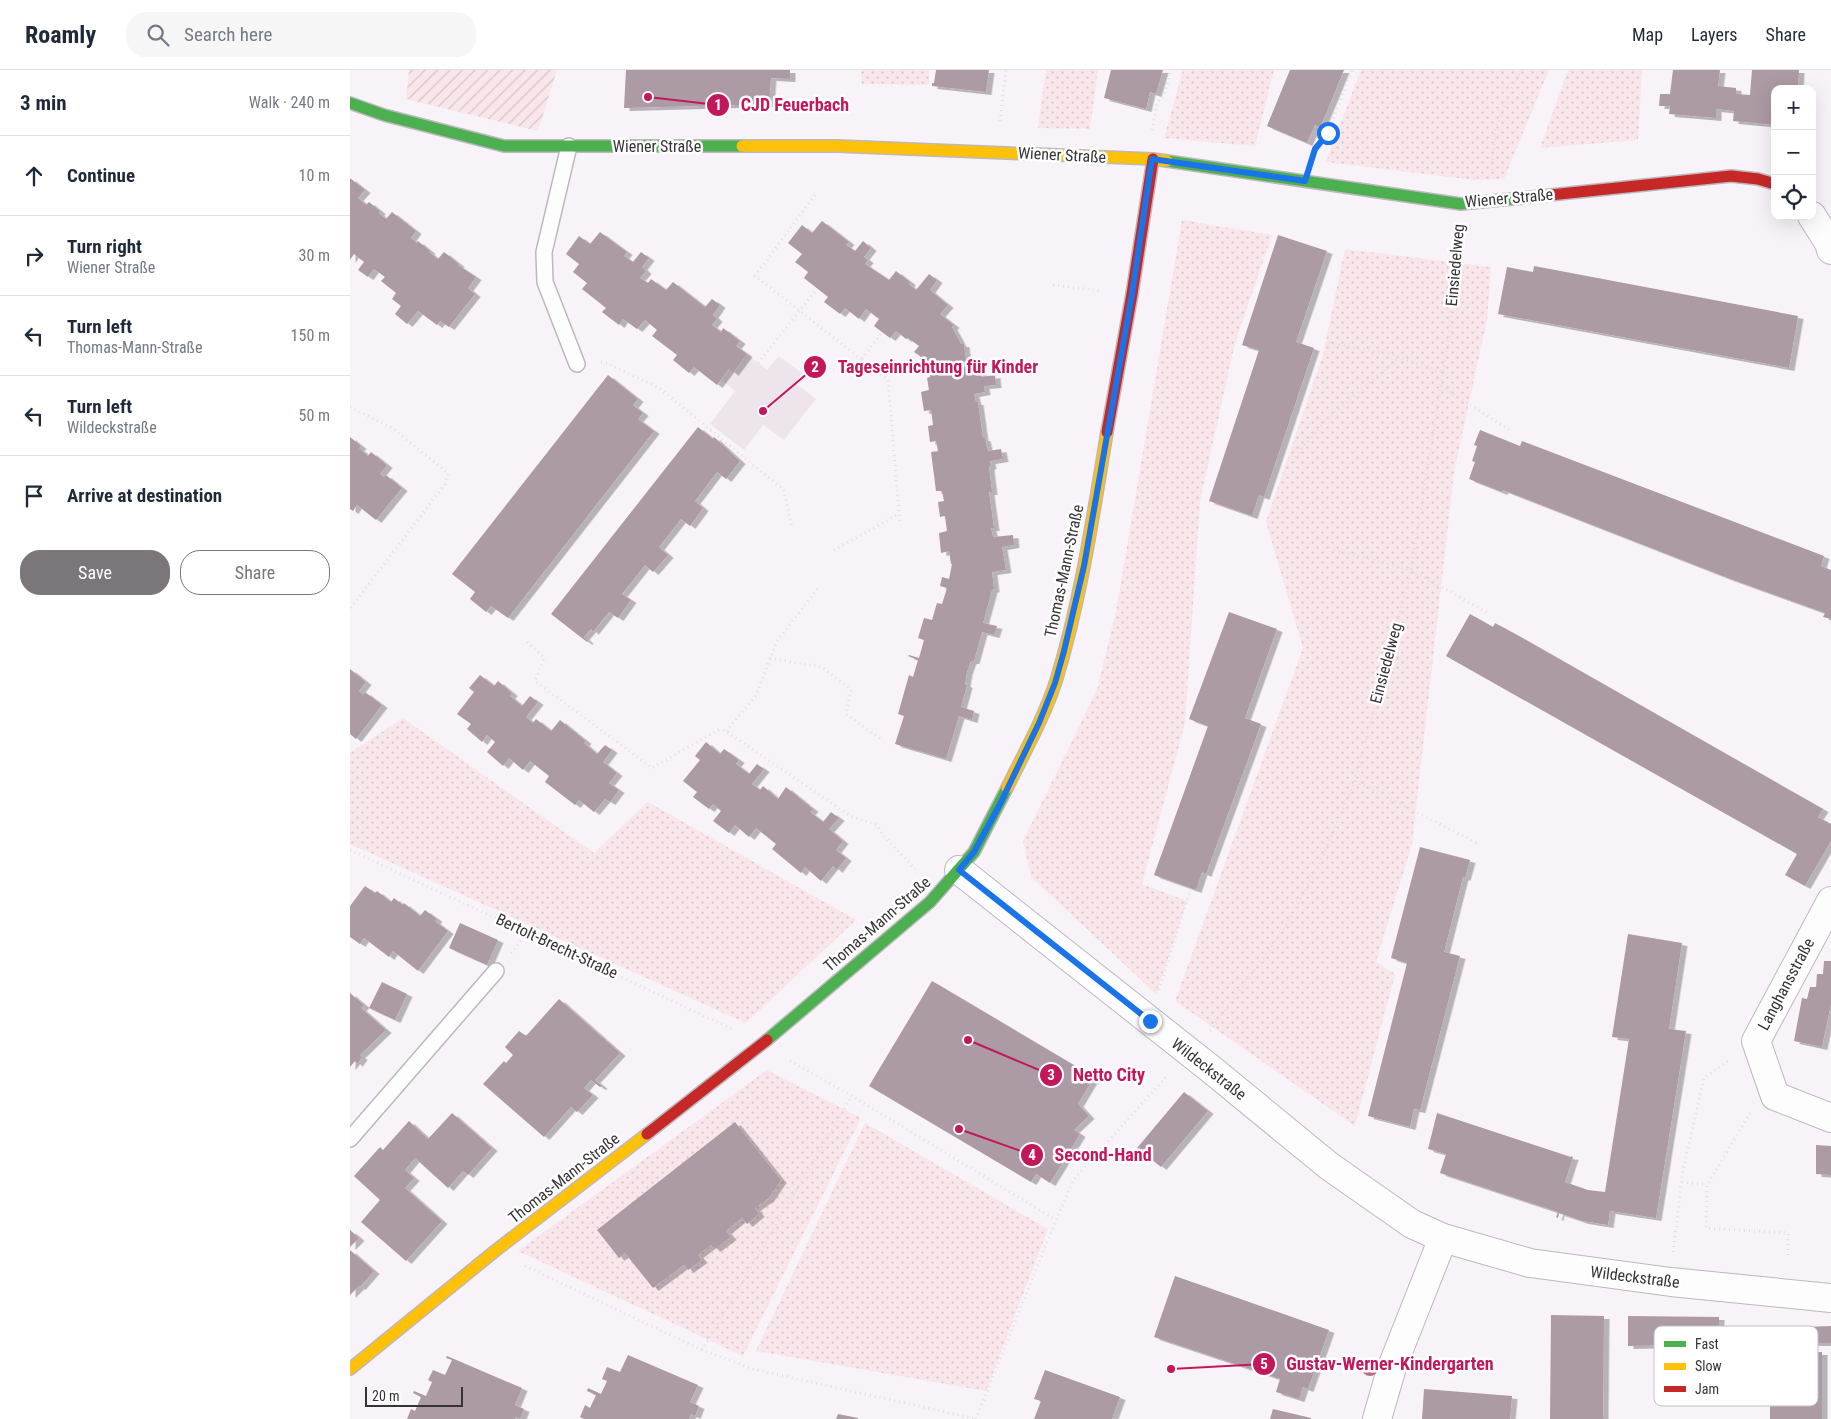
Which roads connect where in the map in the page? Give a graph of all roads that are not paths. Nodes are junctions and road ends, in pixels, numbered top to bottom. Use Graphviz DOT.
graph roads {
  1 [pos="350,103"];
  2 [pos="570,146"];
  3 [pos="1150,159"];
  4 [pos="1771,183"];
  5 [pos="1814,220"];
  6 [pos="1830,246"];
  7 [pos="577,364"];
  8 [pos="959,870"];
  9 [pos="1831,901"];
  10 [pos="496,971"];
  11 [pos="1831,1118"];
  12 [pos="350,1139"];
  13 [pos="1443,1238"];
  14 [pos="1831,1298"];
  15 [pos="350,1369"];
  16 [pos="1377,1419"];
  1 -- 2 [label="street, Wiener Straße"];
  2 -- 3 [label="street, Wiener Straße"];
  2 -- 7 [label="lane"];
  3 -- 4 [label="street, Wiener Straße"];
  3 -- 8 [label="street, Thomas-Mann-Straße"];
  5 -- 6 [label="street"];
  8 -- 13 [label="street, Wildeckstraße"];
  8 -- 15 [label="street, Thomas-Mann-Straße"];
  9 -- 11 [label="street, Langhansstraße"];
  10 -- 12 [label="lane"];
  13 -- 14 [label="street, Wildeckstraße"];
  13 -- 16 [label="street"];
}
